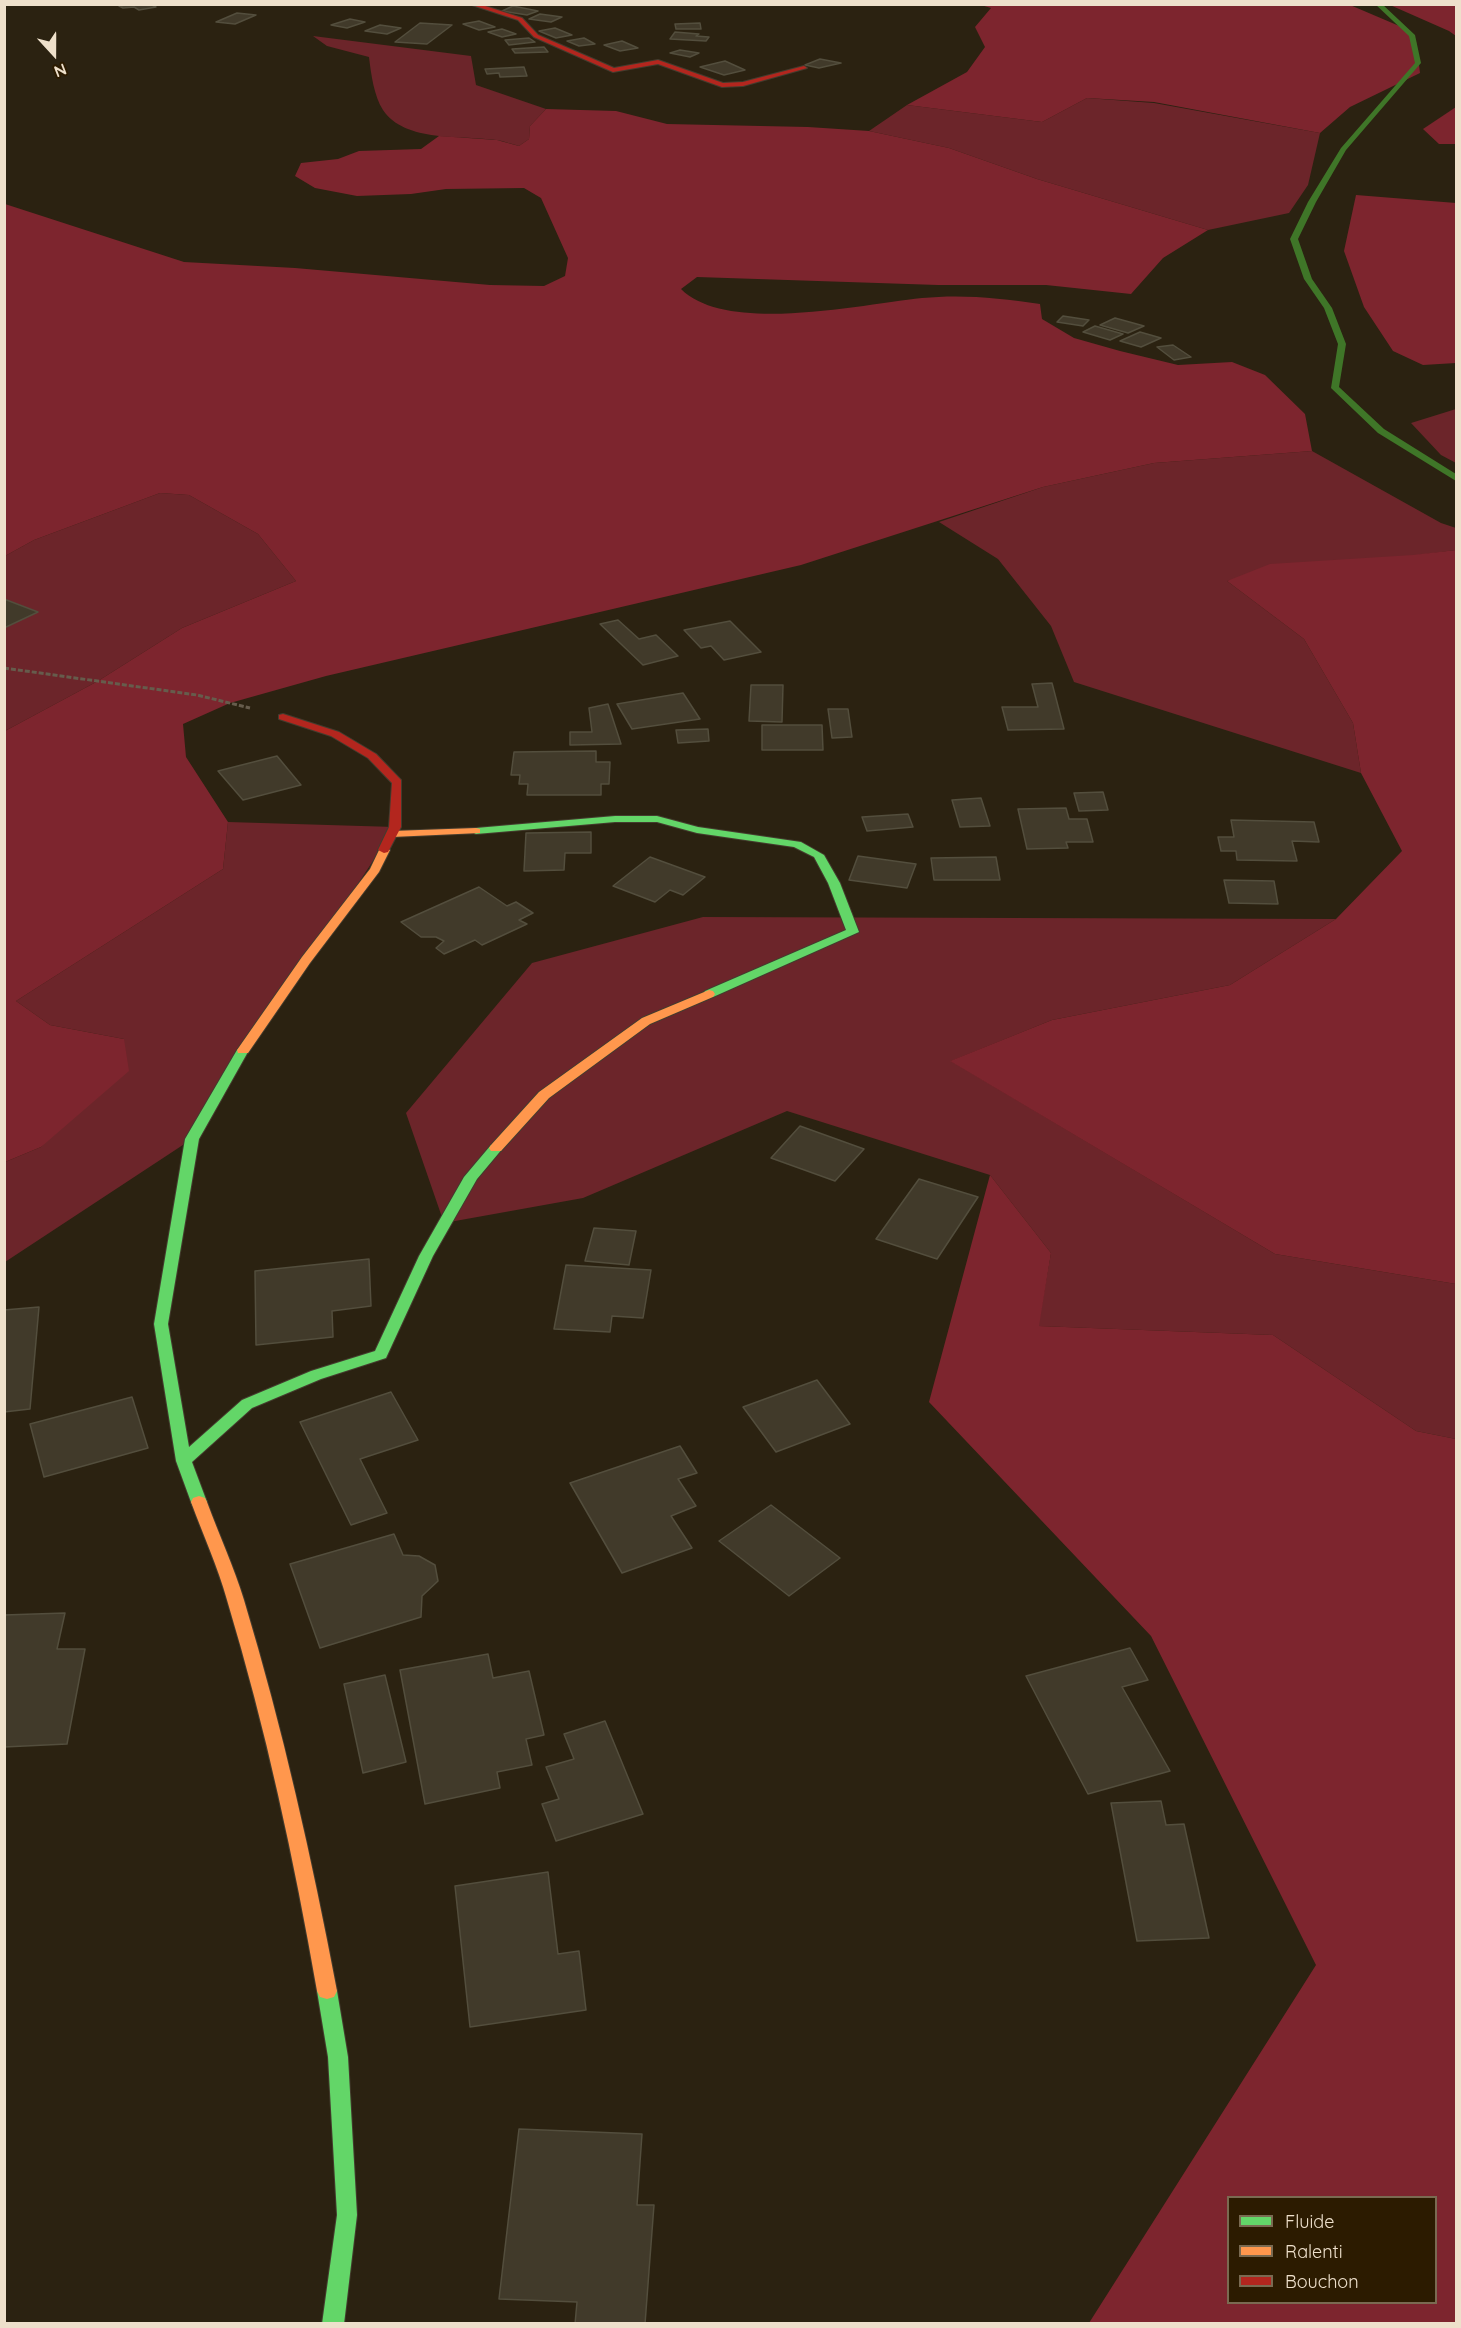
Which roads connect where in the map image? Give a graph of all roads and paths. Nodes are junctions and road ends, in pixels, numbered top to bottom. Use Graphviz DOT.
graph roads {
  1 [pos="472,4"];
  2 [pos="804,68"];
  3 [pos="4,668"];
  4 [pos="283,717"];
  5 [pos="392,834"];
  6 [pos="184,1461"];
  7 [pos="333,2324"];
  1 -- 2 [label="street"];
  3 -- 4 [label="path"];
  4 -- 5 [label="street"];
  5 -- 6 [label="street"];
  5 -- 6 [label="street"];
  6 -- 7 [label="street"];
}
